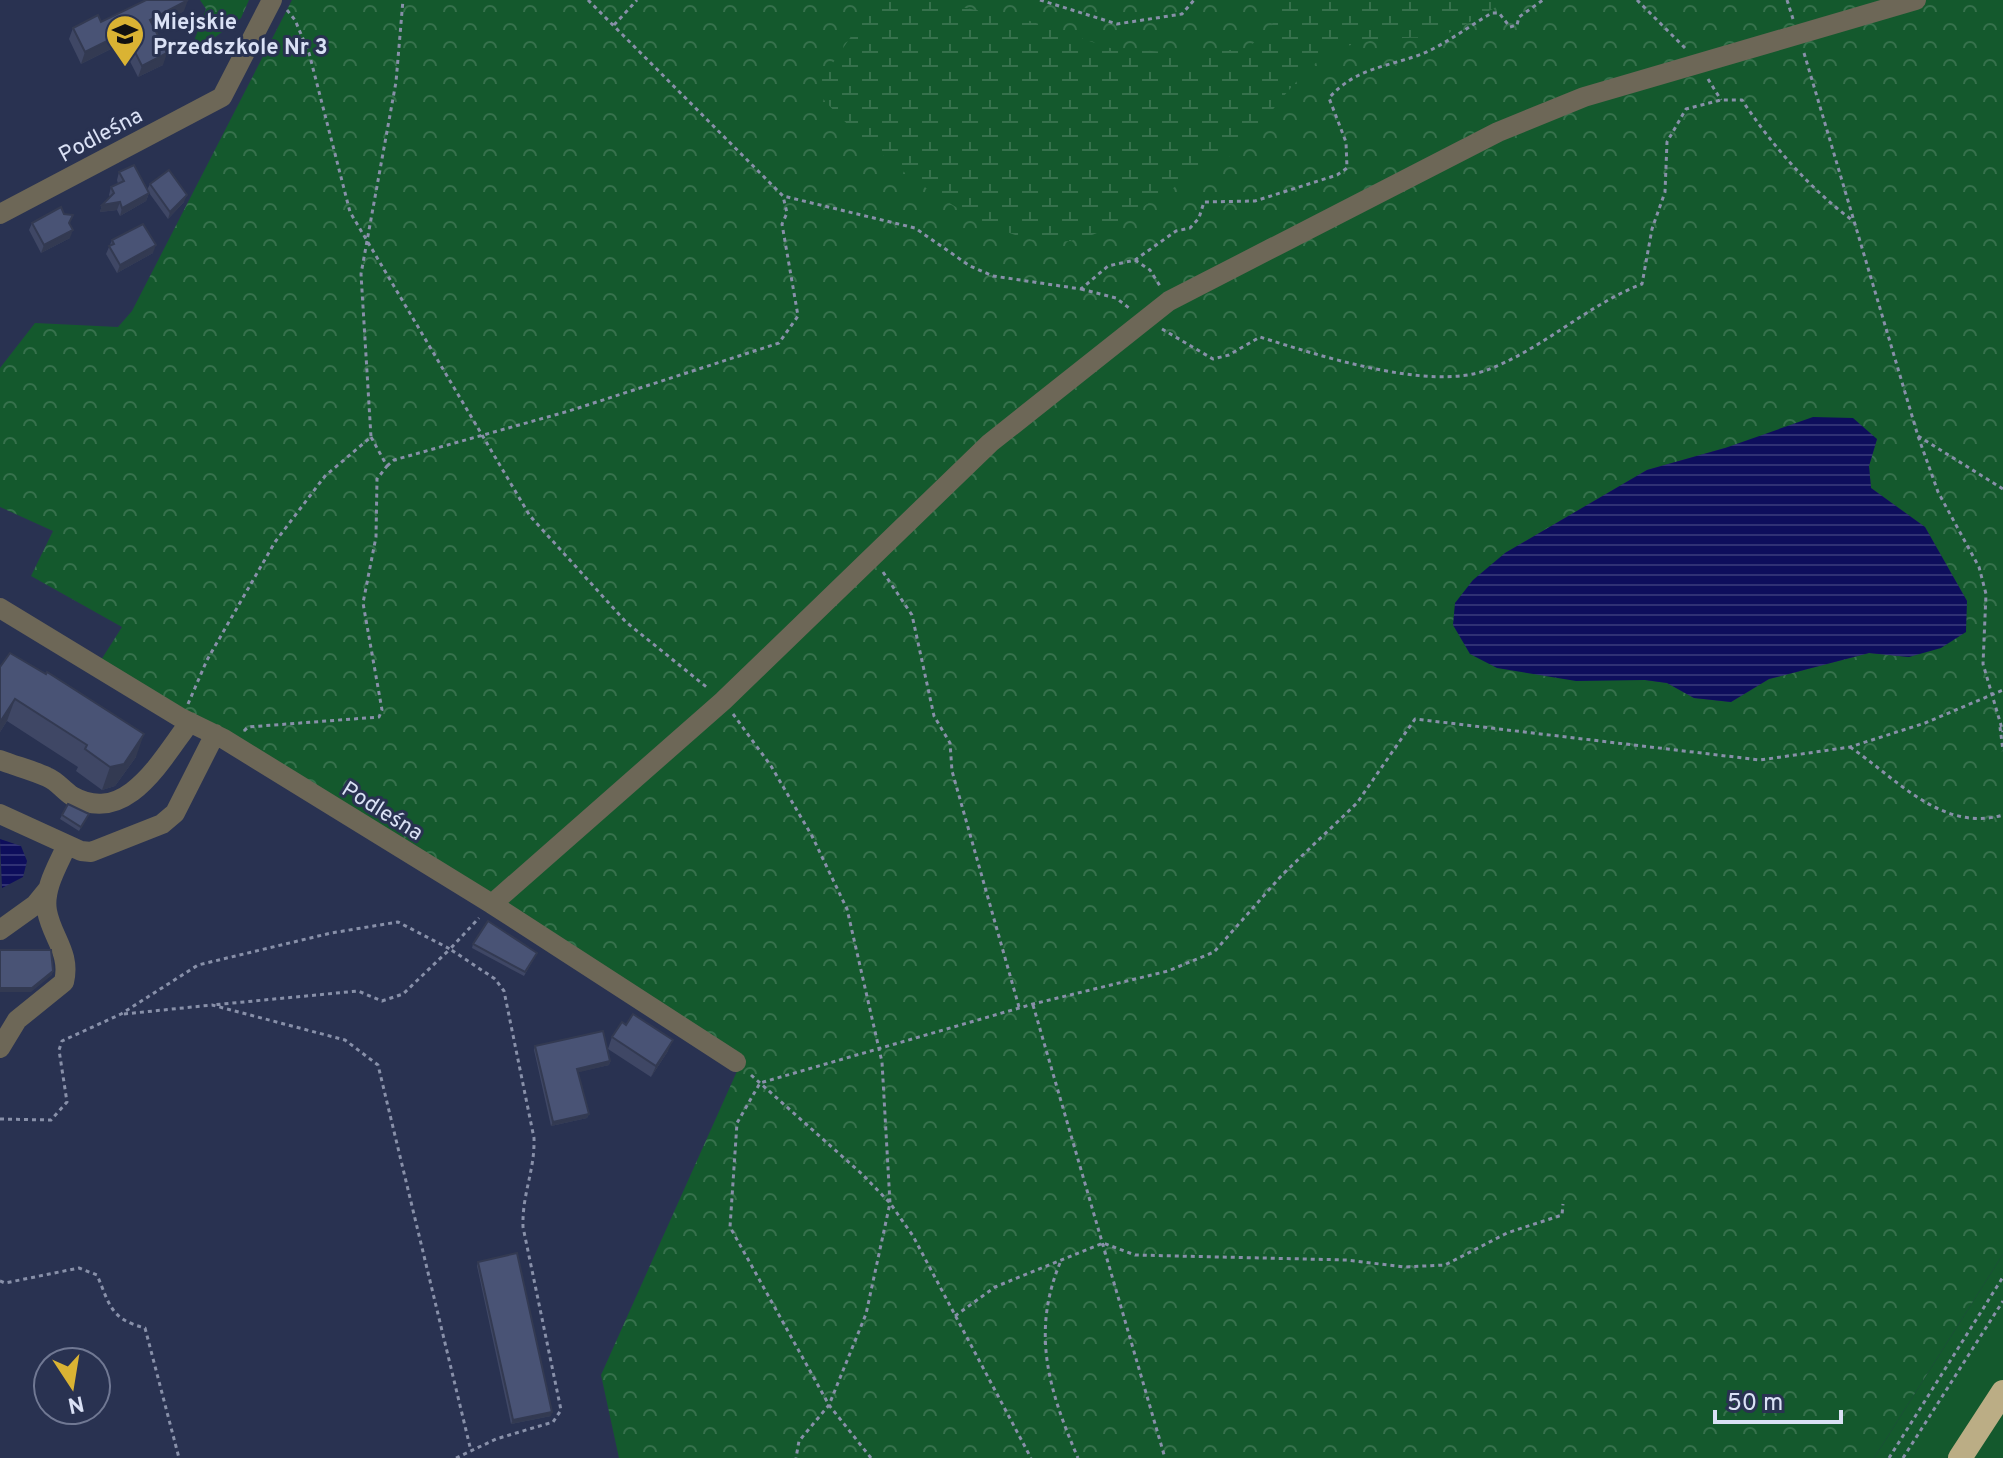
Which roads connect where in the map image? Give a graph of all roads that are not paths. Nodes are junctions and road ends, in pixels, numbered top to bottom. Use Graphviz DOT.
graph roads {
  1 [pos="272,0"];
  2 [pos="1916,0"];
  3 [pos="0,214"];
  4 [pos="0,608"];
  5 [pos="186,720"];
  6 [pos="223,739"];
  7 [pos="0,760"];
  8 [pos="0,814"];
  9 [pos="67,845"];
  10 [pos="48,889"];
  11 [pos="492,904"];
  12 [pos="0,930"];
  13 [pos="0,1017"];
  14 [pos="3,1043"];
  15 [pos="736,1062"];
  16 [pos="2003,1392"];
  17 [pos="1960,1458"];
  1 -- 3 [label="street, Podleśna"];
  2 -- 11 [label="street"];
  4 -- 5 [label="street, Podleśna"];
  5 -- 6 [label="street, Podleśna"];
  5 -- 7 [label="street"];
  6 -- 9 [label="street"];
  6 -- 11 [label="street, Podleśna"];
  8 -- 9 [label="street"];
  9 -- 10 [label="street"];
  10 -- 12 [label="street"];
  10 -- 14 [label="street"];
  11 -- 15 [label="street, Podleśna"];
  13 -- 14 [label="street"];
  16 -- 17 [label="highway"];
}
